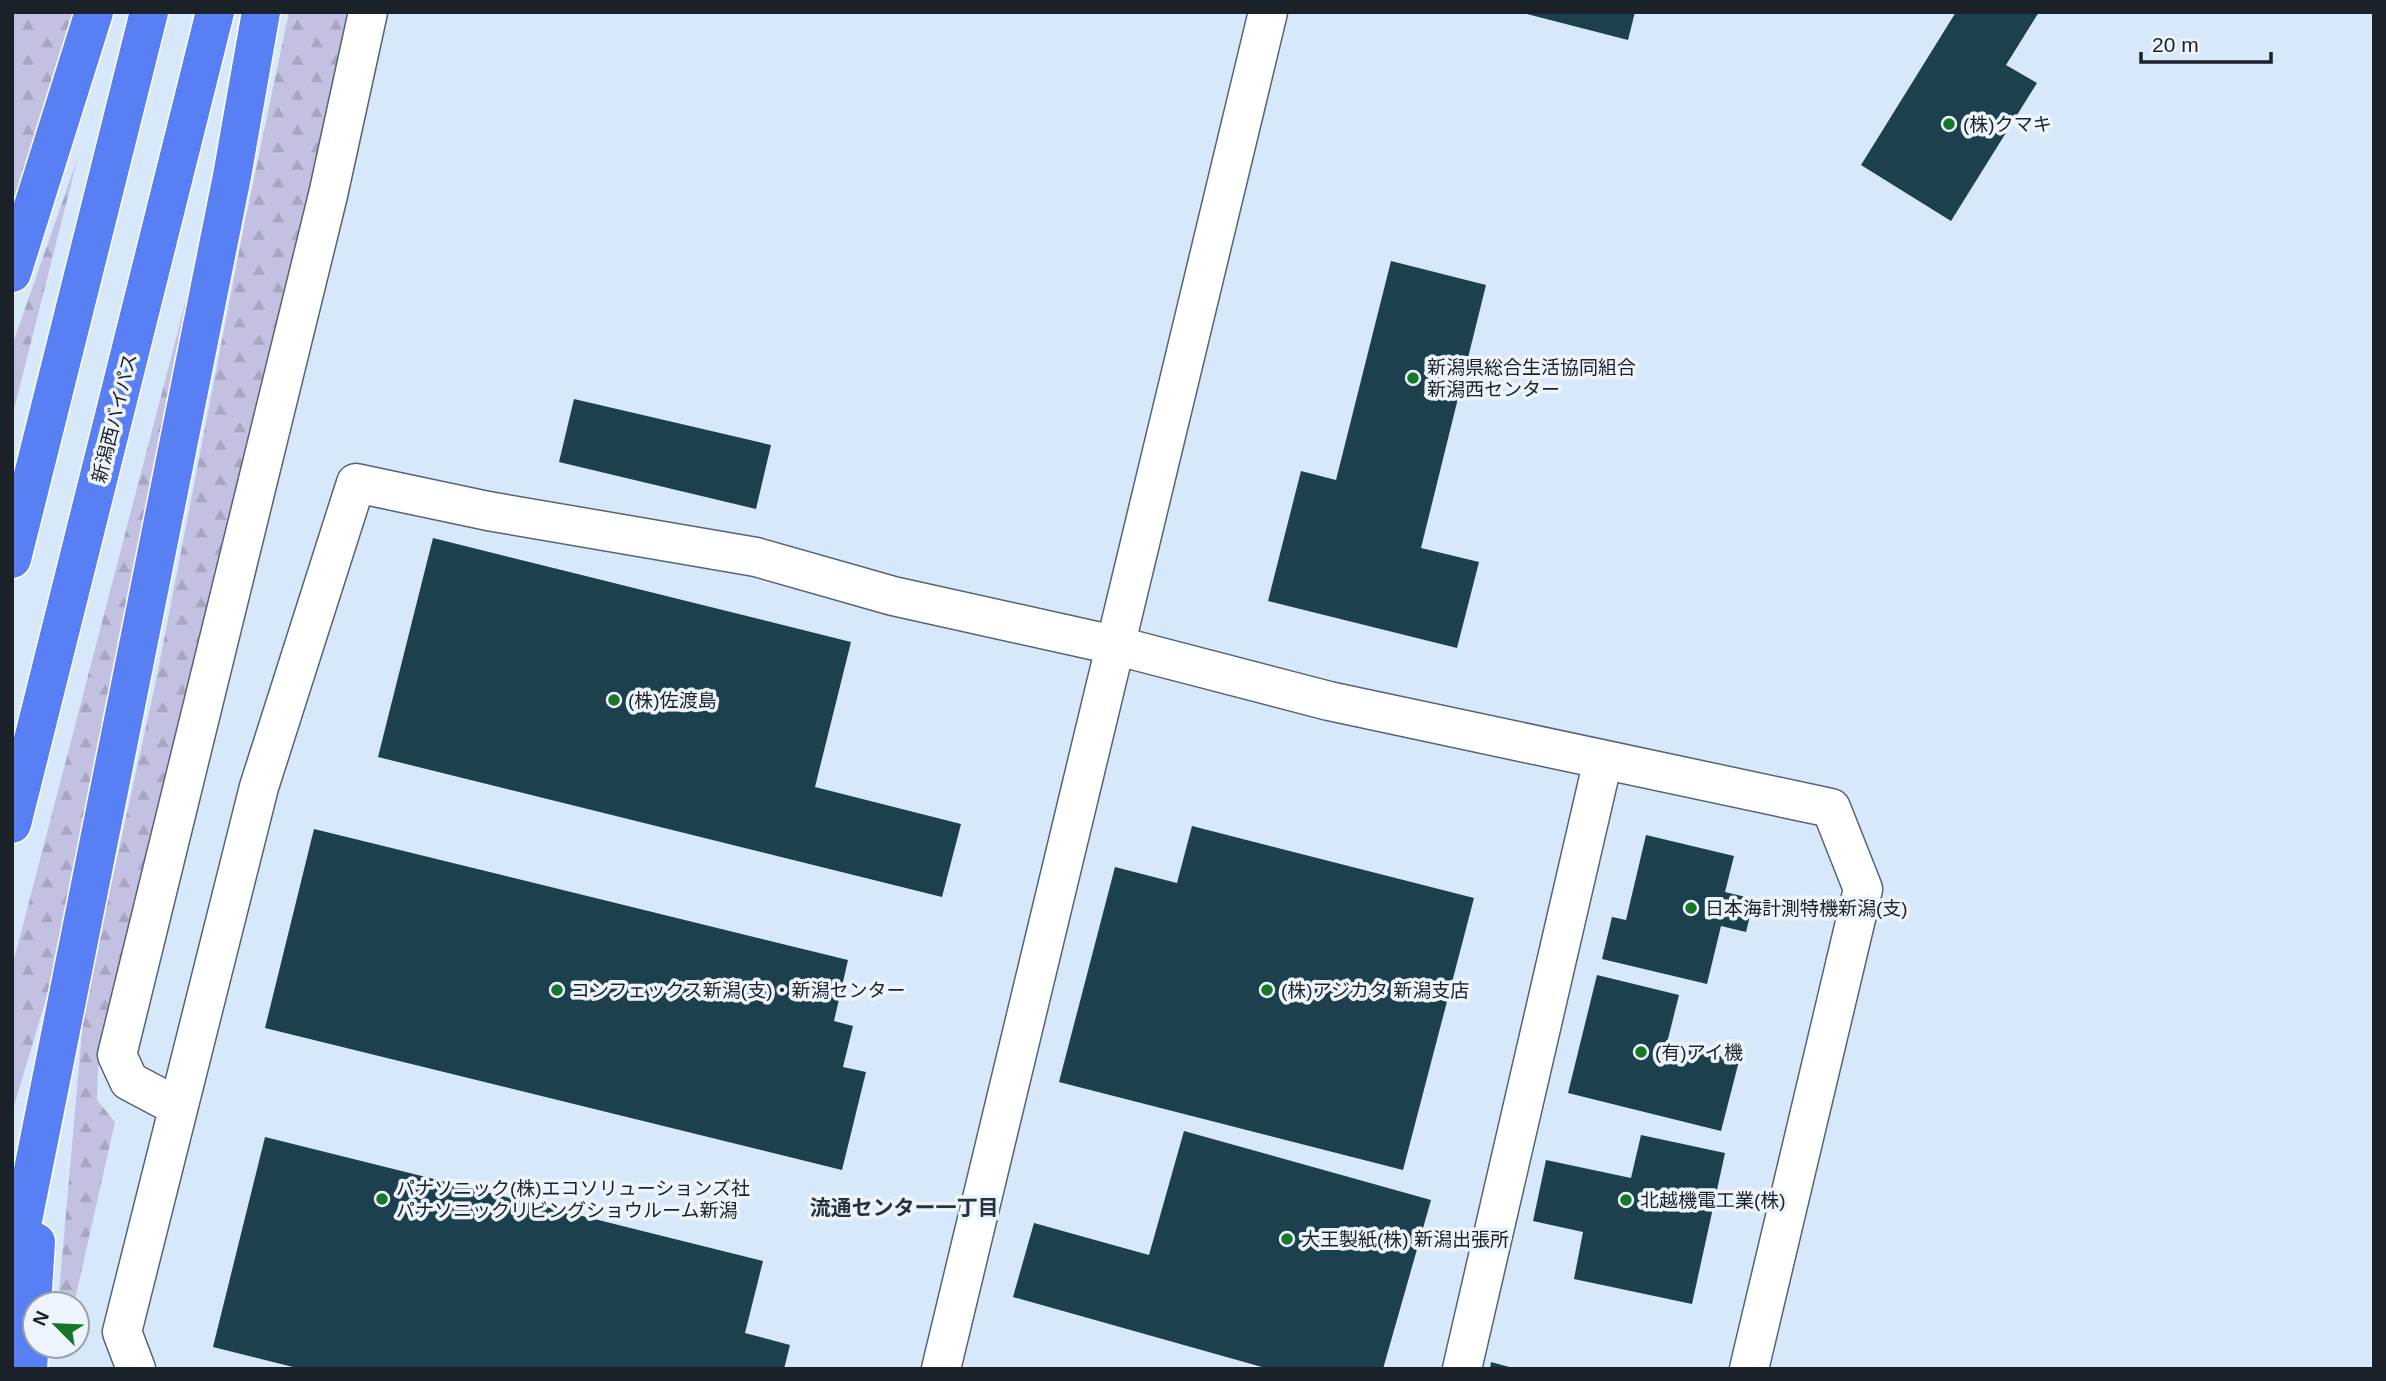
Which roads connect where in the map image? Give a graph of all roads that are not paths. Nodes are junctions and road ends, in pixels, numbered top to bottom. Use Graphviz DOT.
graph roads {
  1 [pos="94,12"];
  2 [pos="149,12"];
  3 [pos="215,12"];
  4 [pos="261,12"];
  5 [pos="369,12"];
  6 [pos="1268,12"];
  7 [pos="12,273"];
  8 [pos="12,559"];
  9 [pos="1114,645"];
  10 [pos="1603,760"];
  11 [pos="12,824"];
  12 [pos="178,1107"];
  13 [pos="42,1128"];
  14 [pos="12,1179"];
  15 [pos="12,1276"];
  16 [pos="28,1369"];
  17 [pos="136,1369"];
  18 [pos="941,1369"];
  19 [pos="1462,1369"];
  20 [pos="1749,1369"];
  1 -- 7 [label="highway"];
  2 -- 8 [label="highway"];
  3 -- 11 [label="highway, 新潟西バイパス"];
  4 -- 13 [label="highway"];
  5 -- 12 [label="street"];
  6 -- 9 [label="street"];
  9 -- 10 [label="street"];
  9 -- 12 [label="street"];
  9 -- 18 [label="street"];
  10 -- 19 [label="street"];
  10 -- 20 [label="street"];
  12 -- 17 [label="street"];
  13 -- 14 [label="street"];
  13 -- 15 [label="highway"];
  13 -- 16 [label="highway"];
}
